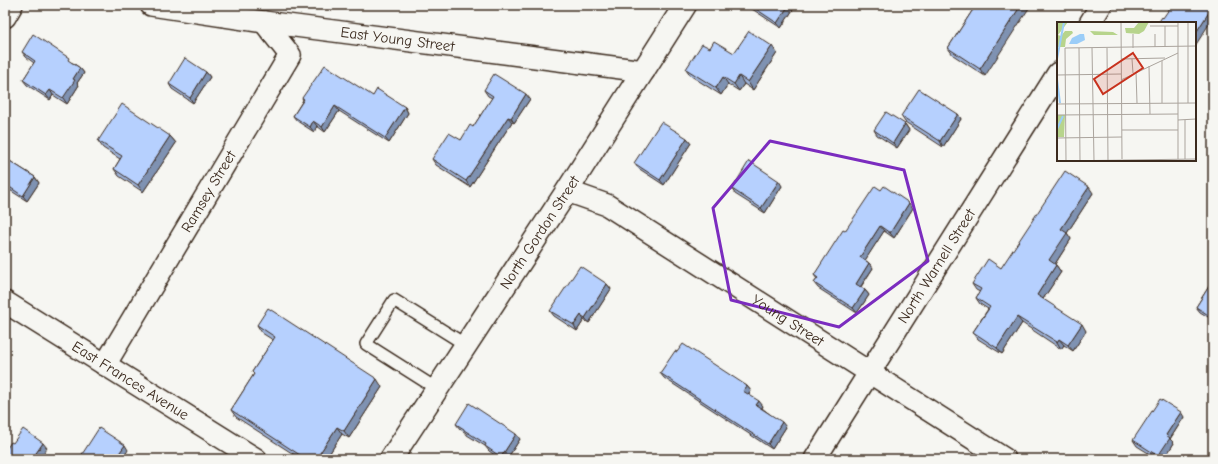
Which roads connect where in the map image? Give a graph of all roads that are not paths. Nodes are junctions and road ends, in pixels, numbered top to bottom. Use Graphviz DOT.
graph roads {
  1 [pos="12,5"];
  2 [pos="151,5"];
  3 [pos="686,5"];
  4 [pos="1101,5"];
  5 [pos="207,9"];
  6 [pos="5,16"];
  7 [pos="264,22"];
  8 [pos="1091,22"];
  9 [pos="644,71"];
  10 [pos="1057,75"];
  11 [pos="567,191"];
  12 [pos="5,302"];
  13 [pos="466,345"];
  14 [pos="105,365"];
  15 [pos="869,373"];
  16 [pos="437,389"];
  17 [pos="256,459"];
  18 [pos="391,459"];
  19 [pos="815,459"];
  20 [pos="1005,459"];
  1 -- 6 [label="street"];
  2 -- 5 [label="street, East Young Street"];
  3 -- 9 [label="street, North Gordon Street"];
  4 -- 8 [label="street"];
  5 -- 7 [label="street, East Young Street"];
  7 -- 9 [label="street, East Young Street"];
  7 -- 14 [label="street, Ramsey Street"];
  9 -- 11 [label="street, North Gordon Street"];
  10 -- 15 [label="street, North Warnell Street"];
  11 -- 13 [label="street, North Gordon Street"];
  11 -- 15 [label="street, Young Street"];
  12 -- 14 [label="street, East Frances Avenue"];
  13 -- 16 [label="street, North Gordon Street"];
  13 -- 16 [label="lane"];
  14 -- 17 [label="street, East Frances Avenue"];
  15 -- 19 [label="street, North Warnell Street"];
  15 -- 20 [label="street, Young Street"];
  16 -- 18 [label="street, North Gordon Street"];
}
